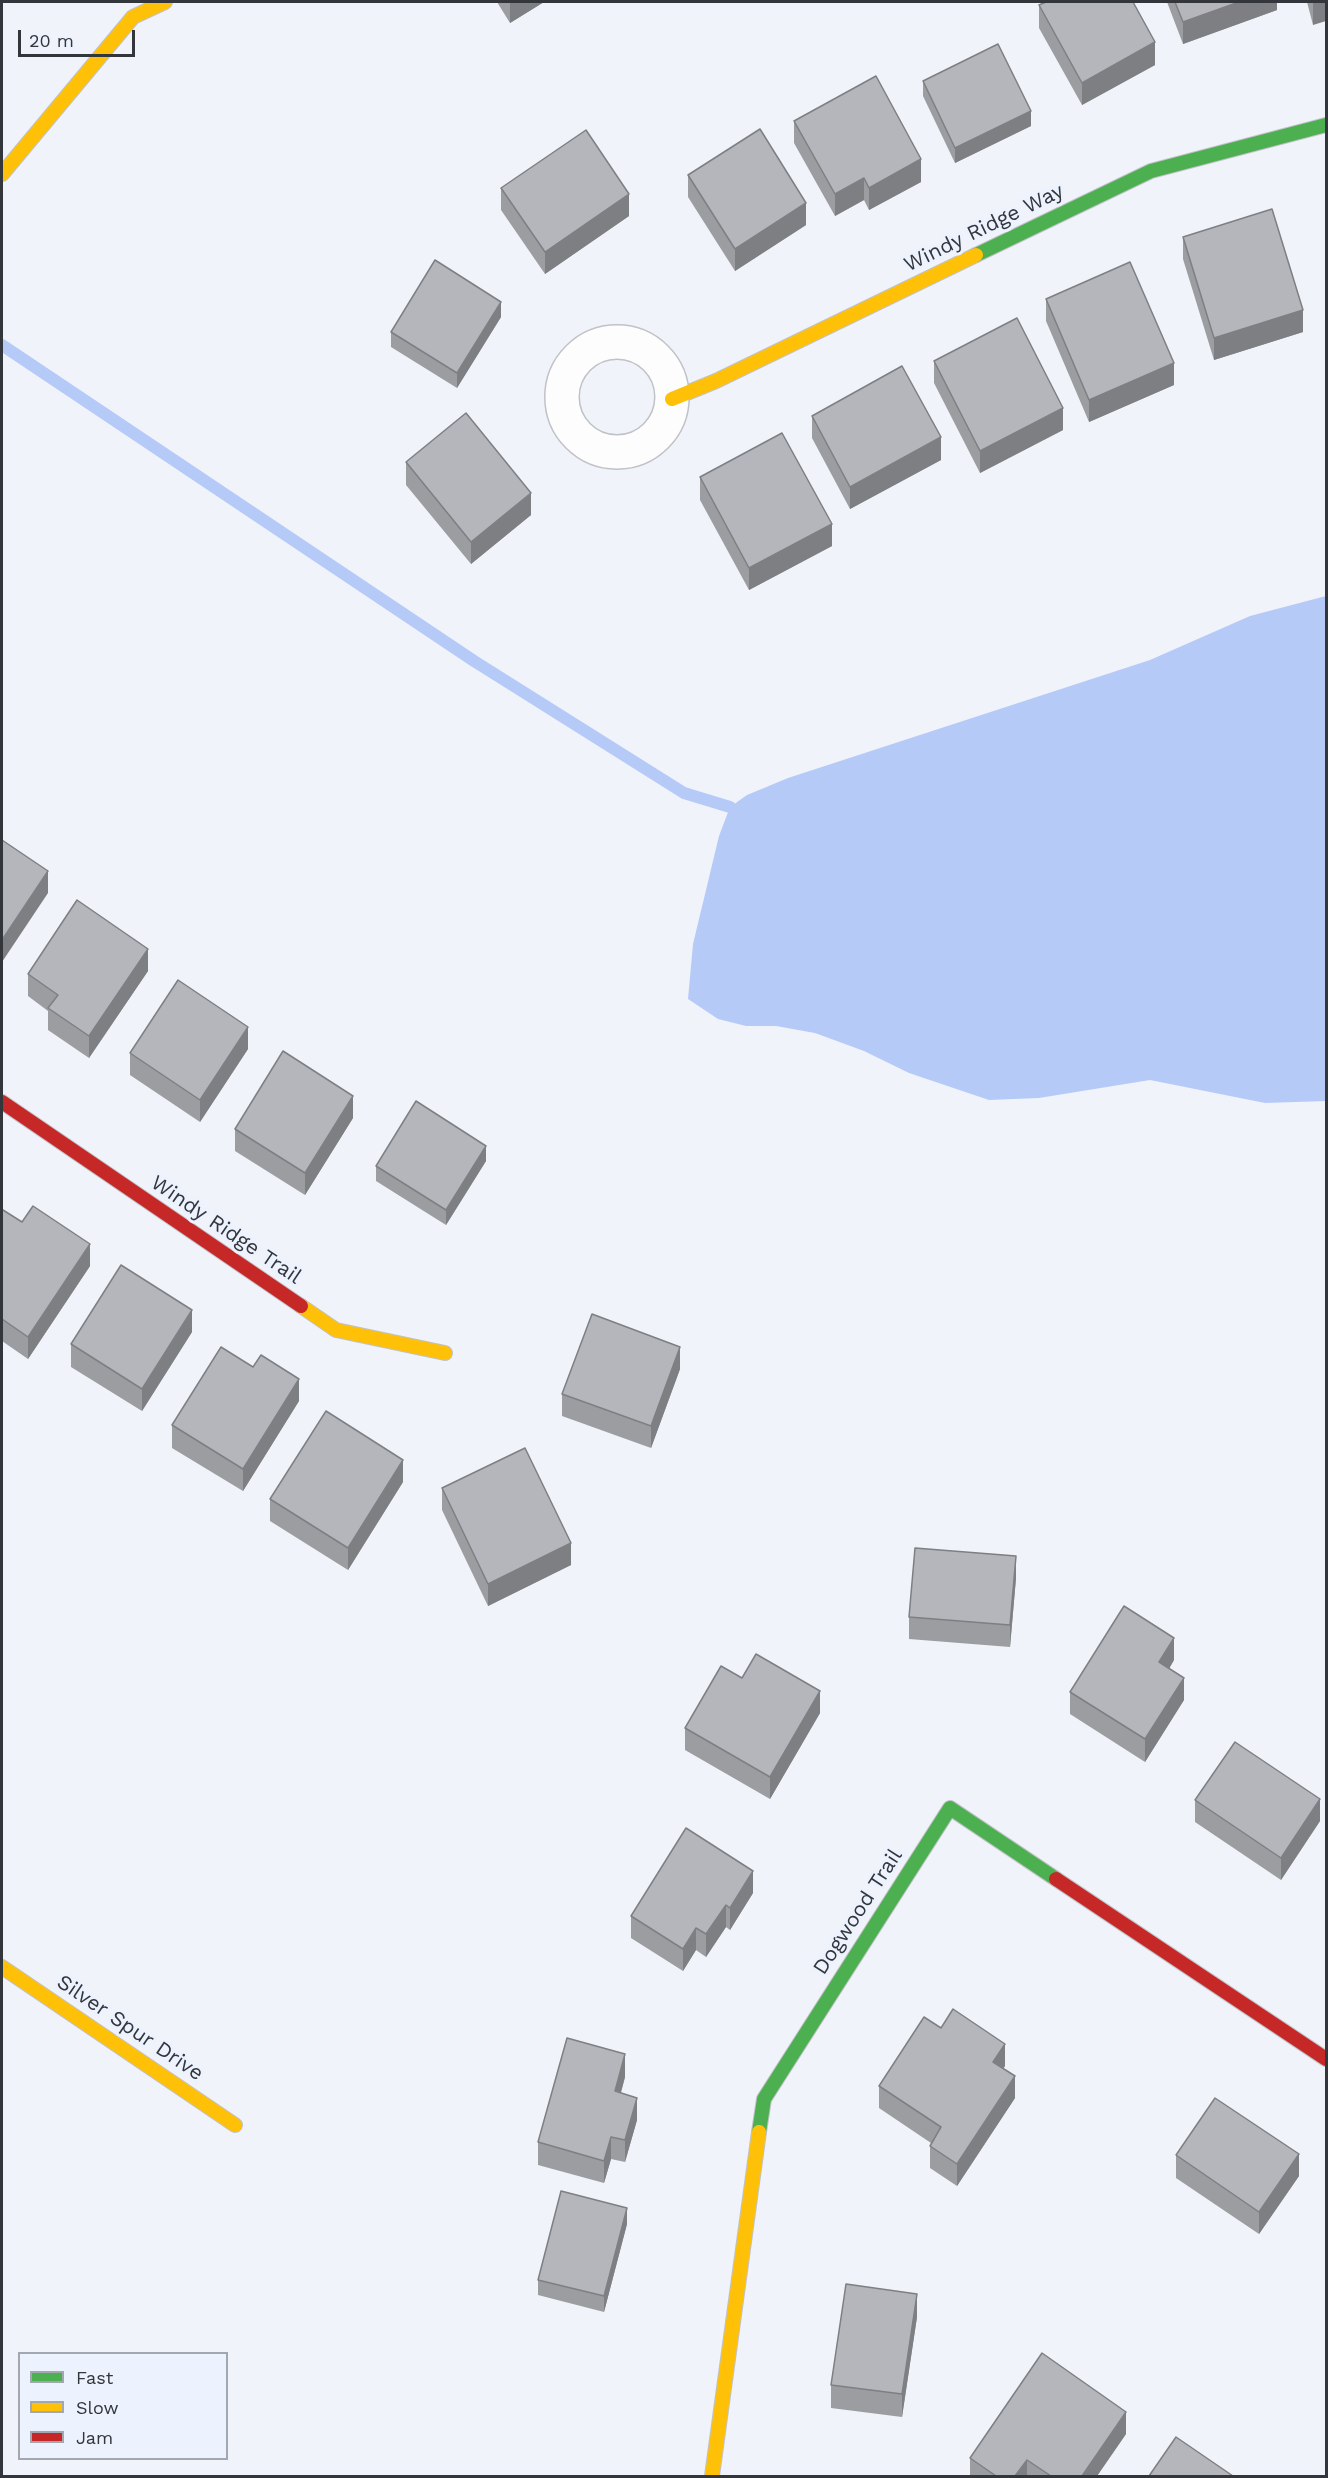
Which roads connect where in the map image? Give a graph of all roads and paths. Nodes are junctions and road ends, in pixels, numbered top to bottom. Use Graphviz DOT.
graph roads {
  1 [pos="165,2"];
  2 [pos="1326,125"];
  3 [pos="2,174"];
  4 [pos="672,399"];
  5 [pos="2,1102"];
  6 [pos="445,1353"];
  7 [pos="2,1967"];
  8 [pos="1326,2059"];
  9 [pos="235,2125"];
  10 [pos="712,2476"];
  1 -- 3 [label="street"];
  2 -- 4 [label="street, Windy Ridge Way"];
  5 -- 6 [label="street, Windy Ridge Trail"];
  7 -- 9 [label="street, Silver Spur Drive"];
  8 -- 10 [label="street, Dogwood Trail"];
}
